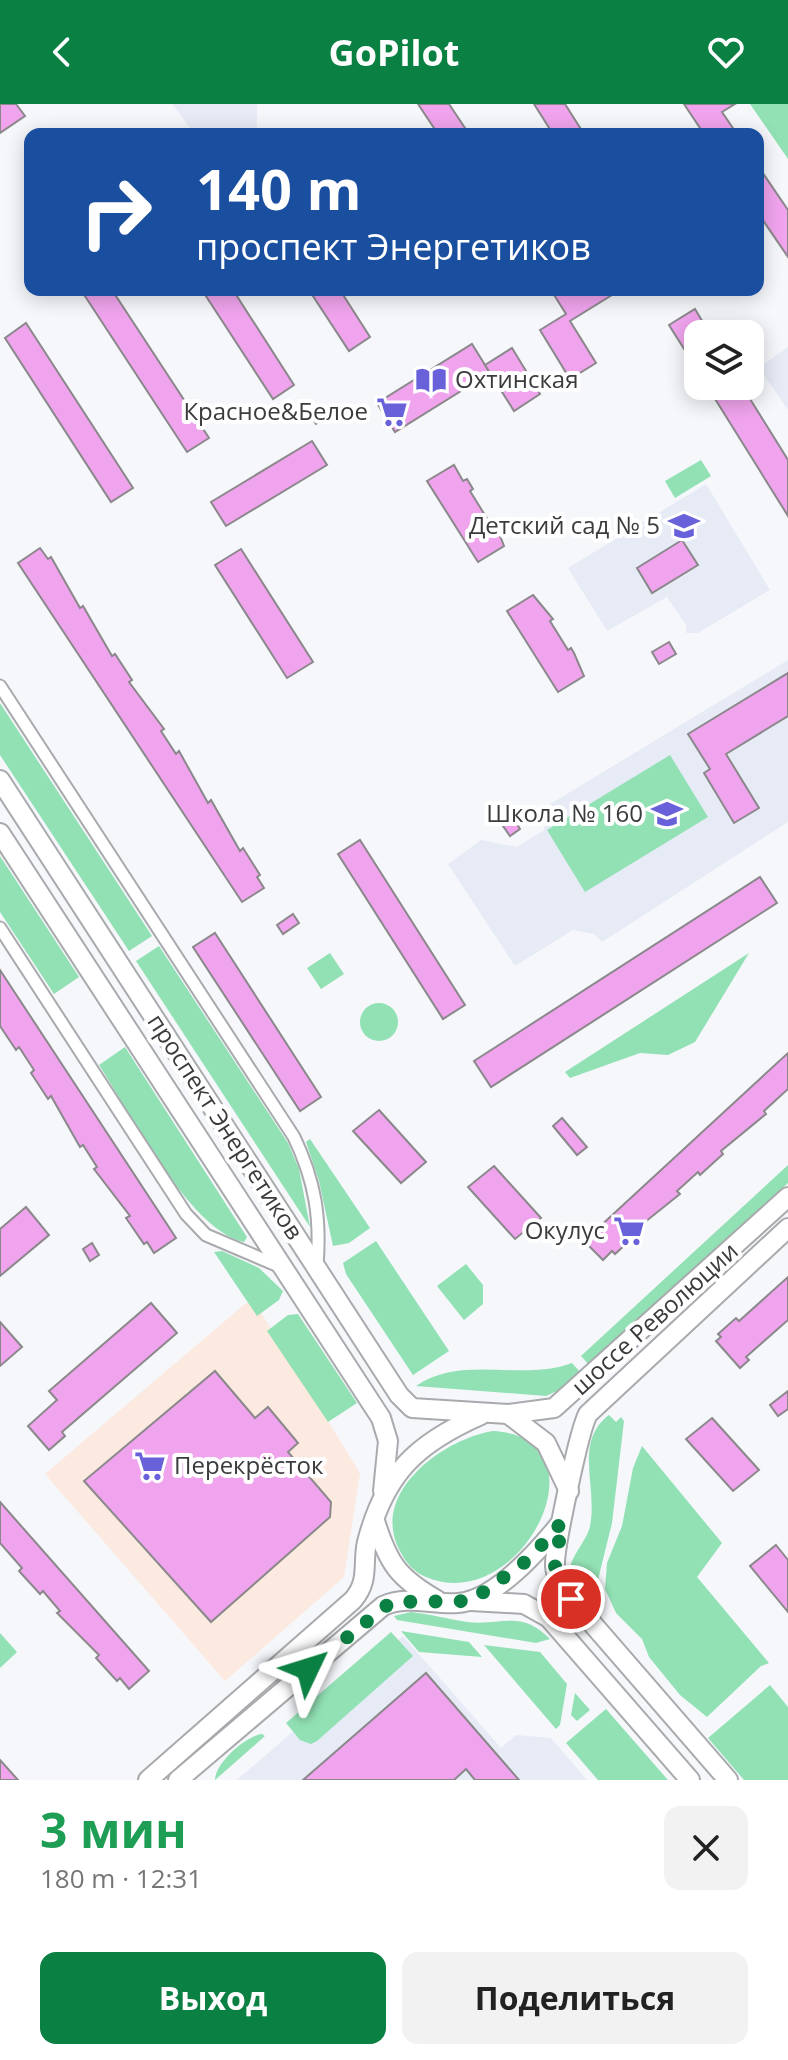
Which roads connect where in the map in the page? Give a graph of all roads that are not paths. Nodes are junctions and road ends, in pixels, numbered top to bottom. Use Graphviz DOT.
graph roads {
  1 [pos="0,686"];
  2 [pos="0,780"];
  3 [pos="0,833"];
  4 [pos="0,928"];
  5 [pos="788,1197"];
  6 [pos="788,1228"];
  7 [pos="283,1267"];
  8 [pos="317,1269"];
  9 [pos="488,1412"];
  10 [pos="508,1414"];
  11 [pos="383,1491"];
  12 [pos="569,1491"];
  13 [pos="375,1521"];
  14 [pos="562,1522"];
  15 [pos="441,1601"];
  16 [pos="471,1601"];
  17 [pos="148,1780"];
  18 [pos="178,1780"];
  19 [pos="690,1780"];
  20 [pos="728,1780"];
  1 -- 8 [label="street"];
  2 -- 8 [label="main road, проспект Энергетиков"];
  3 -- 7 [label="main road, проспект Энергетиков"];
  4 -- 7 [label="street"];
  5 -- 10 [label="main road, шоссе Революции"];
  6 -- 12 [label="main road, шоссе Революции"];
  7 -- 11 [label="main road, проспект Энергетиков"];
  8 -- 9 [label="main road, проспект Энергетиков"];
  9 -- 10 [label="main road, шоссе Революции"];
  9 -- 11 [label="main road"];
  10 -- 12 [label="main road"];
  11 -- 13 [label="main road"];
  12 -- 14 [label="main road, шоссе Революции"];
  13 -- 15 [label="main road"];
  13 -- 17 [label="main road"];
  14 -- 16 [label="main road, шоссе Революции"];
  14 -- 20 [label="main road"];
  15 -- 16 [label="main road"];
  15 -- 18 [label="main road"];
  16 -- 19 [label="main road"];
}
